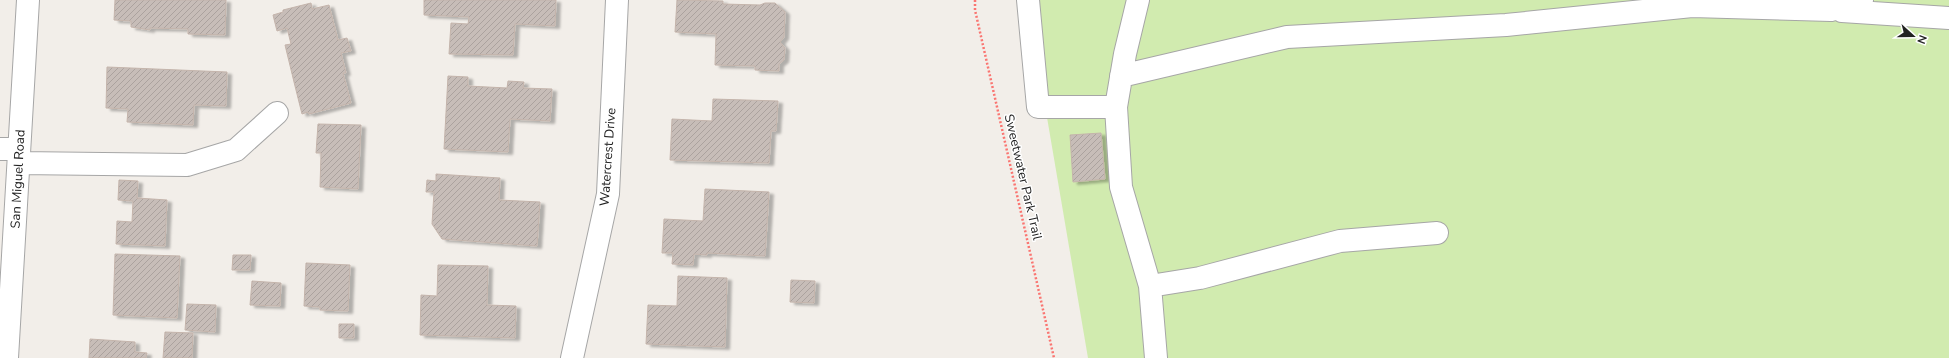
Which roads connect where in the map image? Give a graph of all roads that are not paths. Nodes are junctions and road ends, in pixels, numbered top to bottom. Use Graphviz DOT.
graph roads {
  1 [pos="28,0"];
  2 [pos="617,0"];
  3 [pos="1028,0"];
  4 [pos="1138,0"];
  5 [pos="1862,0"];
  6 [pos="1831,10"];
  7 [pos="1949,18"];
  8 [pos="1122,76"];
  9 [pos="1116,106"];
  10 [pos="277,113"];
  11 [pos="13,154"];
  12 [pos="1437,233"];
  13 [pos="1150,286"];
  14 [pos="7,358"];
  15 [pos="572,358"];
  16 [pos="1156,358"];
  1 -- 11 [label="street, San Miguel Road"];
  2 -- 15 [label="street, Watercrest Drive"];
  3 -- 9 [label="street"];
  4 -- 8 [label="street"];
  5 -- 6 [label="street"];
  6 -- 7 [label="street"];
  6 -- 8 [label="street"];
  8 -- 9 [label="street"];
  9 -- 13 [label="street"];
  10 -- 11 [label="street"];
  11 -- 14 [label="street, San Miguel Road"];
  12 -- 13 [label="street"];
  13 -- 16 [label="street"];
}
